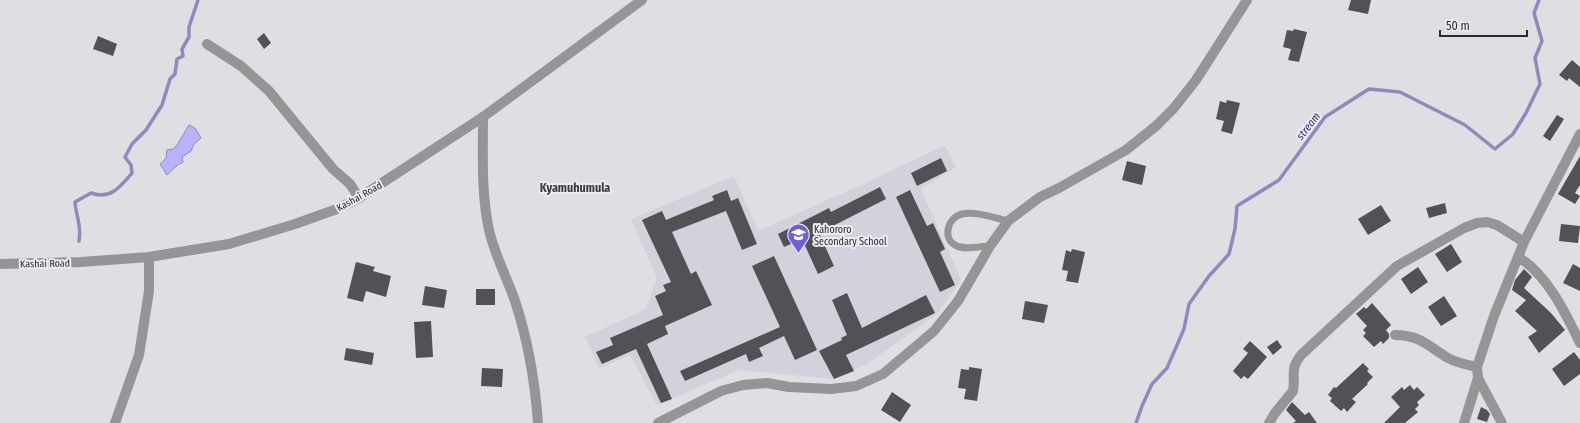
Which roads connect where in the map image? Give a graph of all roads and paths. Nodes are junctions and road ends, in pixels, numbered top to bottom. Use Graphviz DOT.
graph roads {
  1 [pos="642,0"];
  2 [pos="1248,0"];
  3 [pos="207,44"];
  4 [pos="483,117"];
  5 [pos="1580,134"];
  6 [pos="359,198"];
  7 [pos="1008,221"];
  8 [pos="1524,242"];
  9 [pos="990,246"];
  10 [pos="149,257"];
  11 [pos="1518,257"];
  12 [pos="0,264"];
  13 [pos="1395,335"];
  14 [pos="1580,343"];
  15 [pos="1477,367"];
  16 [pos="1478,378"];
  17 [pos="115,423"];
  18 [pos="538,423"];
  19 [pos="658,423"];
  20 [pos="1269,423"];
  21 [pos="1464,423"];
  22 [pos="1502,423"];
  1 -- 4 [label="street, Kashai Road"];
  2 -- 7 [label="street"];
  3 -- 6 [label="street"];
  4 -- 6 [label="street, Kashai Road"];
  4 -- 18 [label="street"];
  5 -- 8 [label="street"];
  6 -- 10 [label="street, Kashai Road"];
  7 -- 9 [label="street"];
  7 -- 9 [label="lane"];
  8 -- 11 [label="street"];
  8 -- 20 [label="street"];
  9 -- 19 [label="street"];
  10 -- 12 [label="street, Kashai Road"];
  10 -- 17 [label="street"];
  11 -- 14 [label="street"];
  11 -- 15 [label="street"];
  13 -- 15 [label="street"];
  15 -- 16 [label="street"];
  16 -- 21 [label="street"];
  16 -- 22 [label="street"];
}
